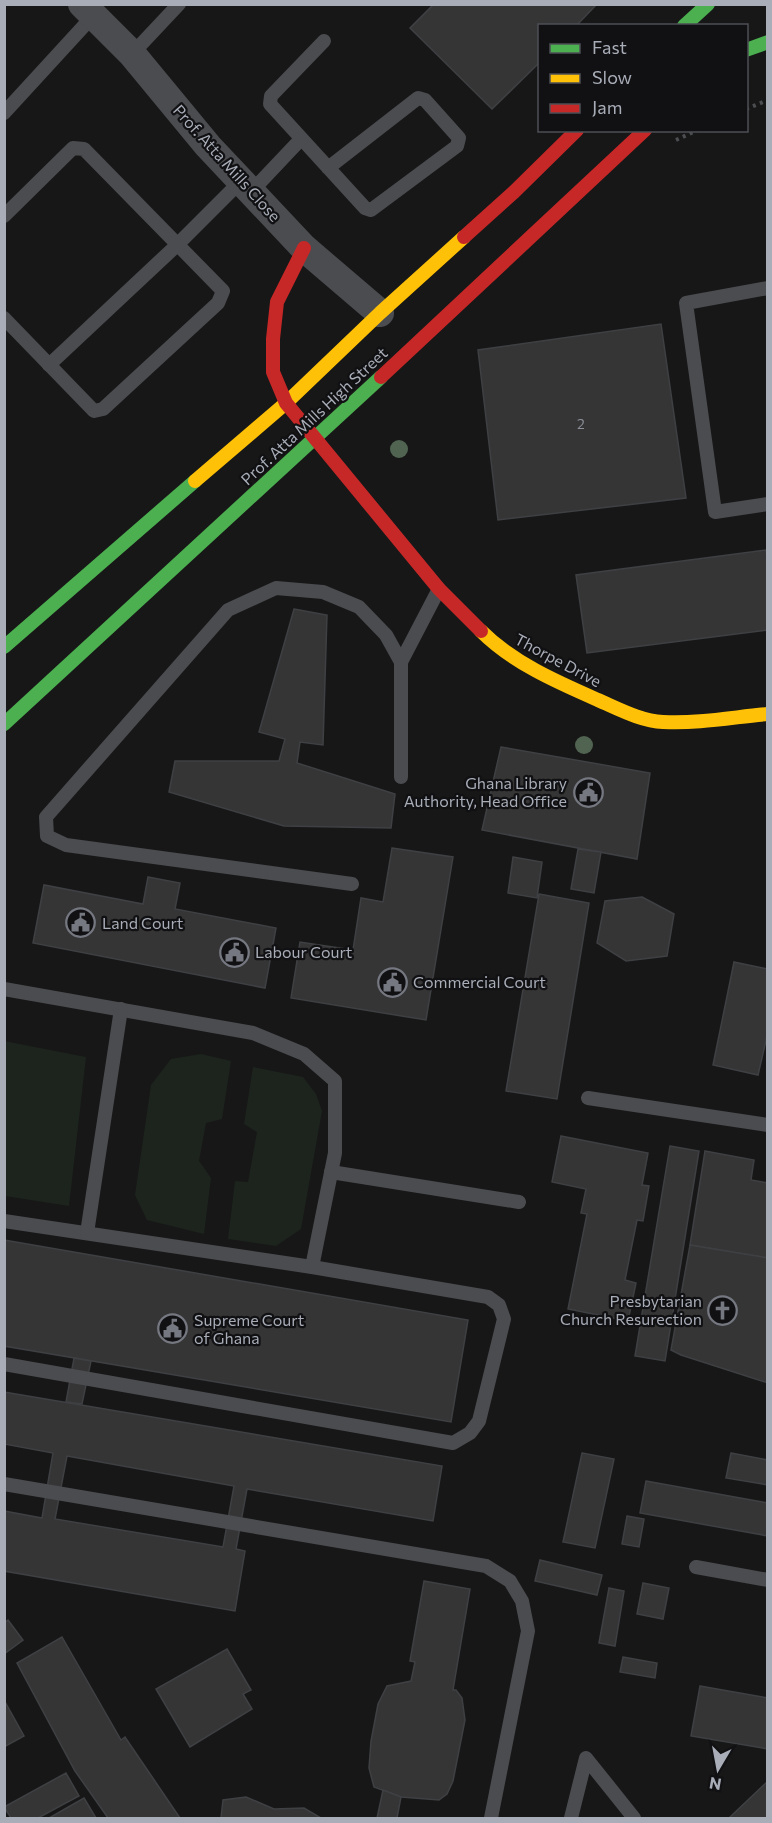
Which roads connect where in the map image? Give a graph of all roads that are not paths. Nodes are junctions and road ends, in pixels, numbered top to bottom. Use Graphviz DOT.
graph roads {
  1 [pos="179,4"];
  2 [pos="708,4"];
  3 [pos="87,10"];
  4 [pos="689,24"];
  5 [pos="324,41"];
  6 [pos="132,54"];
  7 [pos="4,113"];
  8 [pos="575,132"];
  9 [pos="643,132"];
  10 [pos="301,139"];
  11 [pos="328,168"];
  12 [pos="246,186"];
  13 [pos="4,216"];
  14 [pos="177,245"];
  15 [pos="304,248"];
  16 [pos="768,288"];
  17 [pos="380,313"];
  18 [pos="4,318"];
  19 [pos="50,365"];
  20 [pos="286,403"];
  21 [pos="316,438"];
  22 [pos="768,504"];
  23 [pos="439,589"];
  24 [pos="4,647"];
  25 [pos="402,662"];
  26 [pos="768,714"];
  27 [pos="4,724"];
  28 [pos="401,777"];
  29 [pos="352,884"];
  30 [pos="6,988"];
  31 [pos="121,1009"];
  32 [pos="588,1098"];
  33 [pos="768,1125"];
  34 [pos="331,1172"];
  35 [pos="519,1202"];
  36 [pos="4,1221"];
  37 [pos="87,1233"];
  38 [pos="312,1267"];
  39 [pos="4,1364"];
  40 [pos="4,1484"];
  41 [pos="696,1567"];
  42 [pos="768,1580"];
  43 [pos="491,1818"];
  44 [pos="570,1818"];
  45 [pos="634,1818"];
  1 -- 6 [label="lane"];
  2 -- 4 [label="main road"];
  3 -- 6 [label="street, Prof. Atta Mills Close"];
  3 -- 7 [label="lane"];
  5 -- 10 [label="lane"];
  6 -- 12 [label="street, Prof. Atta Mills Close"];
  8 -- 17 [label="main road, Prof. Atta Mills High Street"];
  9 -- 21 [label="main road, Prof. Atta Mills High Street"];
  10 -- 11 [label="lane"];
  10 -- 12 [label="lane"];
  11 -- 11 [label="lane"];
  12 -- 14 [label="lane"];
  12 -- 15 [label="street, Prof. Atta Mills Close"];
  13 -- 14 [label="lane"];
  14 -- 19 [label="lane"];
  14 -- 19 [label="lane"];
  15 -- 17 [label="street, Prof. Atta Mills Close"];
  15 -- 20 [label="main road, Thorpe Drive"];
  16 -- 22 [label="lane"];
  17 -- 20 [label="main road, Prof. Atta Mills High Street"];
  18 -- 19 [label="lane"];
  20 -- 21 [label="main road, Thorpe Drive"];
  20 -- 24 [label="main road, Prof. Atta Mills High Street"];
  21 -- 23 [label="main road, Thorpe Drive"];
  21 -- 27 [label="main road, Prof. Atta Mills High Street"];
  23 -- 25 [label="lane"];
  23 -- 26 [label="main road, Thorpe Drive"];
  25 -- 28 [label="lane"];
  25 -- 29 [label="lane"];
  30 -- 31 [label="lane"];
  31 -- 34 [label="lane"];
  31 -- 37 [label="lane"];
  32 -- 33 [label="lane"];
  34 -- 35 [label="lane"];
  34 -- 38 [label="lane"];
  36 -- 37 [label="lane"];
  37 -- 38 [label="lane"];
  38 -- 39 [label="lane"];
  40 -- 43 [label="lane"];
  41 -- 42 [label="lane"];
  44 -- 45 [label="lane"];
}
